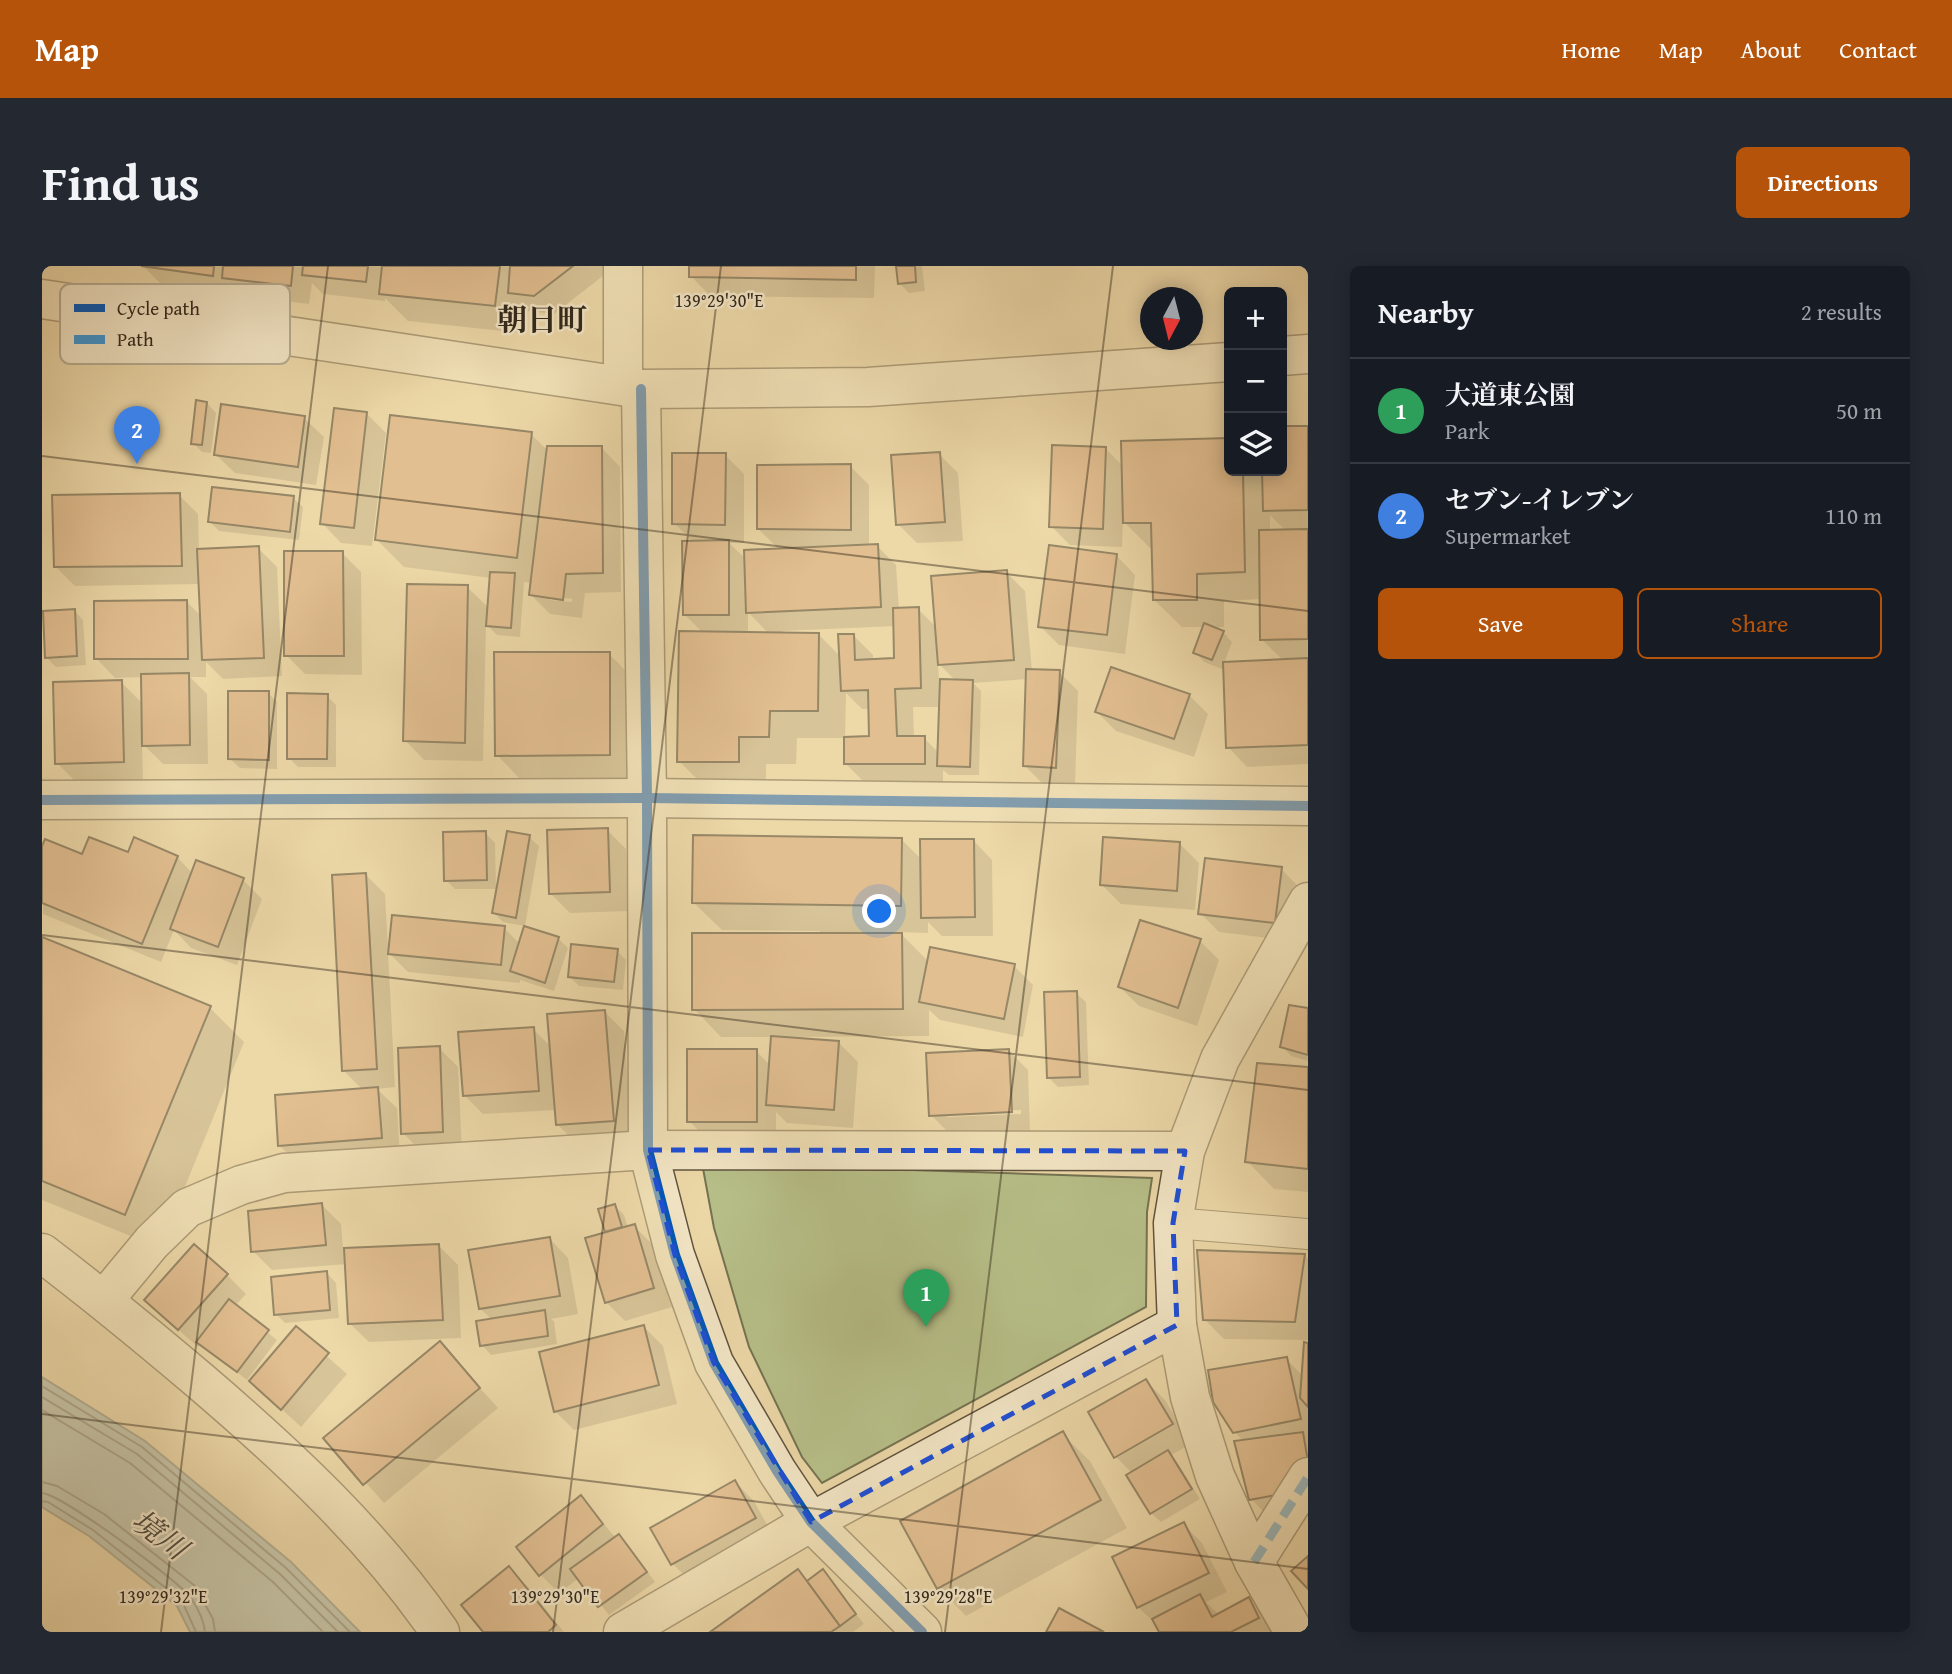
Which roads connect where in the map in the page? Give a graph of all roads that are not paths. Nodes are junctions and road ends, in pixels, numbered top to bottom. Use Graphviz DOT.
graph roads {
  1 [pos="623,266"];
  2 [pos="42,299"];
  3 [pos="60,302"];
  4 [pos="290,336"];
  5 [pos="1308,354"];
  6 [pos="1287,356"];
  7 [pos="1224,362"];
  8 [pos="632,387"];
  9 [pos="648,798"];
  10 [pos="42,800"];
  11 [pos="1308,806"];
  12 [pos="1308,902"];
  13 [pos="648,1150"];
  14 [pos="1185,1151"];
  15 [pos="1173,1223"];
  16 [pos="1308,1234"];
  17 [pos="42,1253"];
  18 [pos="104,1300"];
  19 [pos="1177,1325"];
  20 [pos="1308,1477"];
  21 [pos="811,1522"];
  22 [pos="1254,1562"];
  23 [pos="440,1632"];
  24 [pos="624,1632"];
  25 [pos="922,1632"];
  26 [pos="1294,1632"];
  1 -- 8 [label="street"];
  2 -- 3 [label="street"];
  4 -- 8 [label="street"];
  5 -- 6 [label="street"];
  7 -- 8 [label="street"];
  8 -- 9 [label="street"];
  9 -- 10 [label="street"];
  9 -- 11 [label="street"];
  9 -- 13 [label="street"];
  12 -- 14 [label="street"];
  13 -- 14 [label="street"];
  13 -- 18 [label="street"];
  13 -- 21 [label="street"];
  14 -- 15 [label="street"];
  15 -- 16 [label="lane"];
  15 -- 19 [label="street"];
  17 -- 18 [label="street"];
  18 -- 23 [label="street"];
  19 -- 21 [label="street"];
  19 -- 22 [label="street"];
  20 -- 22 [label="street"];
  21 -- 24 [label="street"];
  21 -- 25 [label="street"];
  22 -- 26 [label="street"];
}
